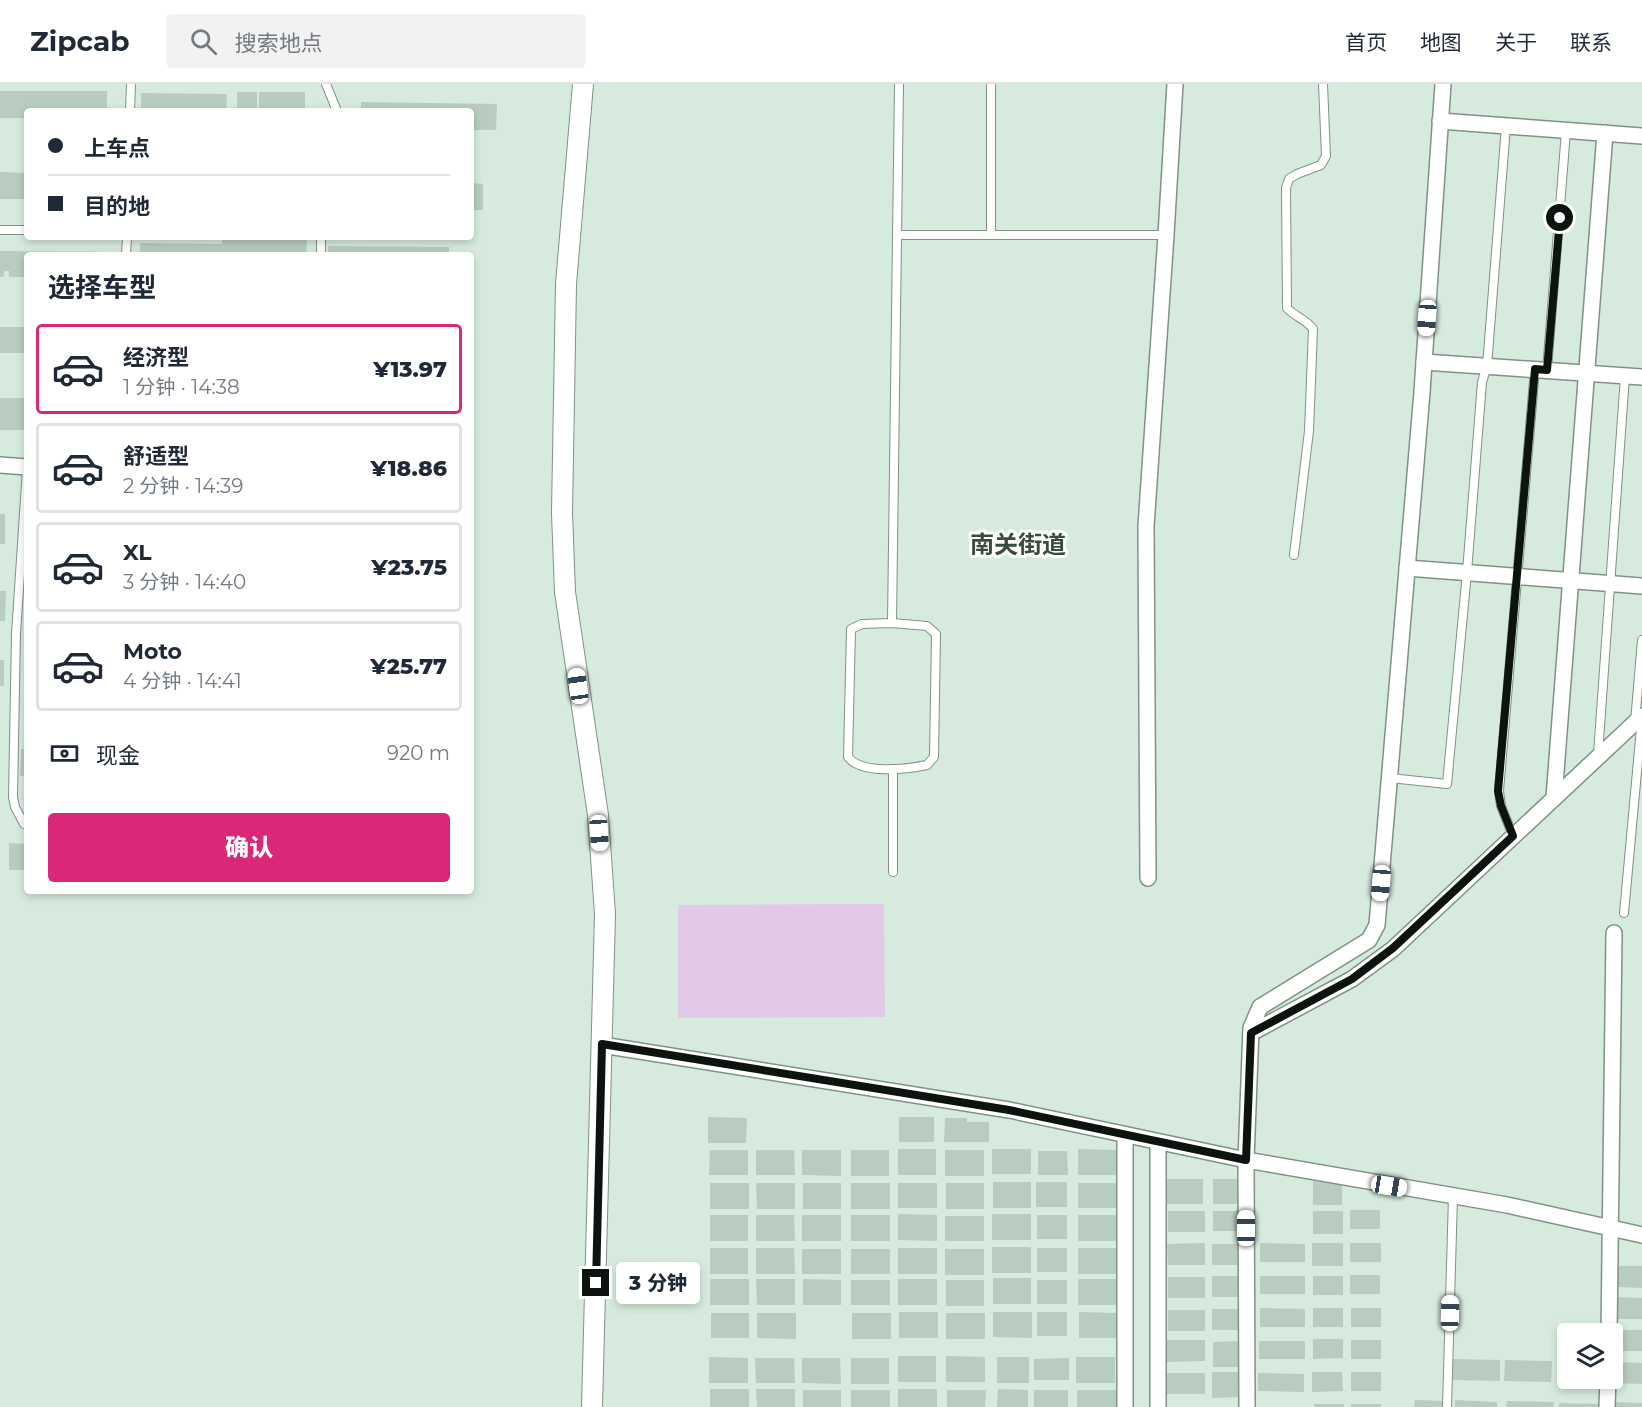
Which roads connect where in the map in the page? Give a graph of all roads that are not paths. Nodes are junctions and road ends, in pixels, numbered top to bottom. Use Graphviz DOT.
graph roads {
  1 [pos="131,84"];
  2 [pos="326,84"];
  3 [pos="583,84"];
  4 [pos="899,84"];
  5 [pos="991,84"];
  6 [pos="1175,84"];
  7 [pos="1323,84"];
  8 [pos="1443,84"];
  9 [pos="130,108"];
  10 [pos="337,108"];
  11 [pos="1440,120"];
  12 [pos="1506,126"];
  13 [pos="1566,130"];
  14 [pos="1605,133"];
  15 [pos="1642,136"];
  16 [pos="0,230"];
  17 [pos="24,230"];
  18 [pos="897,235"];
  19 [pos="991,235"];
  20 [pos="1166,235"];
  21 [pos="1424,362"];
  22 [pos="1487,366"];
  23 [pos="1541,370"];
  24 [pos="1586,373"];
  25 [pos="1624,375"];
  26 [pos="1642,377"];
  27 [pos="0,465"];
  28 [pos="24,468"];
  29 [pos="24,513"];
  30 [pos="1294,555"];
  31 [pos="1407,568"];
  32 [pos="1467,573"];
  33 [pos="1517,577"];
  34 [pos="1571,581"];
  35 [pos="1610,584"];
  36 [pos="1642,586"];
  37 [pos="892,623"];
  38 [pos="1642,640"];
  39 [pos="1638,719"];
  40 [pos="1598,757"];
  41 [pos="892,768"];
  42 [pos="1390,778"];
  43 [pos="1554,798"];
  44 [pos="24,824"];
  45 [pos="1513,836"];
  46 [pos="894,872"];
  47 [pos="1148,878"];
  48 [pos="1624,913"];
  49 [pos="1374,933"];
  50 [pos="1614,933"];
  51 [pos="1393,948"];
  52 [pos="1251,1033"];
  53 [pos="602,1044"];
  54 [pos="1125,1134"];
  55 [pos="1158,1142"];
  56 [pos="1246,1160"];
  57 [pos="1453,1196"];
  58 [pos="1611,1228"];
  59 [pos="1642,1235"];
  60 [pos="1609,1323"];
  61 [pos="1608,1389"];
  62 [pos="592,1407"];
  63 [pos="1125,1407"];
  64 [pos="1158,1407"];
  65 [pos="1247,1407"];
  66 [pos="1447,1407"];
  67 [pos="1607,1407"];
  1 -- 9 [label="lane"];
  2 -- 10 [label="lane"];
  3 -- 53 [label="street"];
  4 -- 18 [label="lane"];
  5 -- 19 [label="lane"];
  6 -- 20 [label="street"];
  7 -- 30 [label="lane"];
  8 -- 11 [label="street"];
  11 -- 12 [label="street"];
  11 -- 21 [label="street"];
  12 -- 13 [label="street"];
  12 -- 22 [label="lane"];
  13 -- 14 [label="street"];
  13 -- 23 [label="lane"];
  14 -- 15 [label="street"];
  14 -- 24 [label="street"];
  16 -- 17 [label="lane"];
  18 -- 19 [label="lane"];
  18 -- 37 [label="lane"];
  19 -- 20 [label="lane"];
  20 -- 47 [label="street"];
  21 -- 22 [label="street"];
  21 -- 31 [label="street"];
  22 -- 23 [label="street"];
  22 -- 32 [label="lane"];
  23 -- 24 [label="street"];
  23 -- 33 [label="lane"];
  24 -- 25 [label="street"];
  24 -- 34 [label="street"];
  25 -- 26 [label="street"];
  25 -- 35 [label="lane"];
  27 -- 28 [label="street"];
  29 -- 44 [label="lane"];
  31 -- 32 [label="street"];
  31 -- 42 [label="street"];
  32 -- 33 [label="street"];
  32 -- 42 [label="lane"];
  33 -- 34 [label="street"];
  33 -- 45 [label="lane"];
  34 -- 35 [label="street"];
  34 -- 43 [label="street"];
  35 -- 36 [label="street"];
  35 -- 40 [label="lane"];
  37 -- 41 [label="lane"];
  37 -- 41 [label="lane"];
  38 -- 39 [label="lane"];
  39 -- 40 [label="street"];
  39 -- 48 [label="lane"];
  40 -- 43 [label="street"];
  41 -- 46 [label="lane"];
  42 -- 49 [label="street"];
  43 -- 45 [label="street"];
  45 -- 51 [label="street"];
  49 -- 51 [label="street"];
  49 -- 52 [label="street"];
  50 -- 58 [label="street"];
  51 -- 52 [label="street"];
  52 -- 56 [label="street"];
  53 -- 54 [label="street"];
  53 -- 62 [label="street"];
  54 -- 55 [label="street"];
  54 -- 63 [label="street"];
  55 -- 56 [label="street"];
  55 -- 64 [label="street"];
  56 -- 57 [label="street"];
  56 -- 65 [label="street"];
  57 -- 58 [label="street"];
  57 -- 66 [label="lane"];
  58 -- 59 [label="street"];
  58 -- 60 [label="street"];
  61 -- 67 [label="street"];
}
